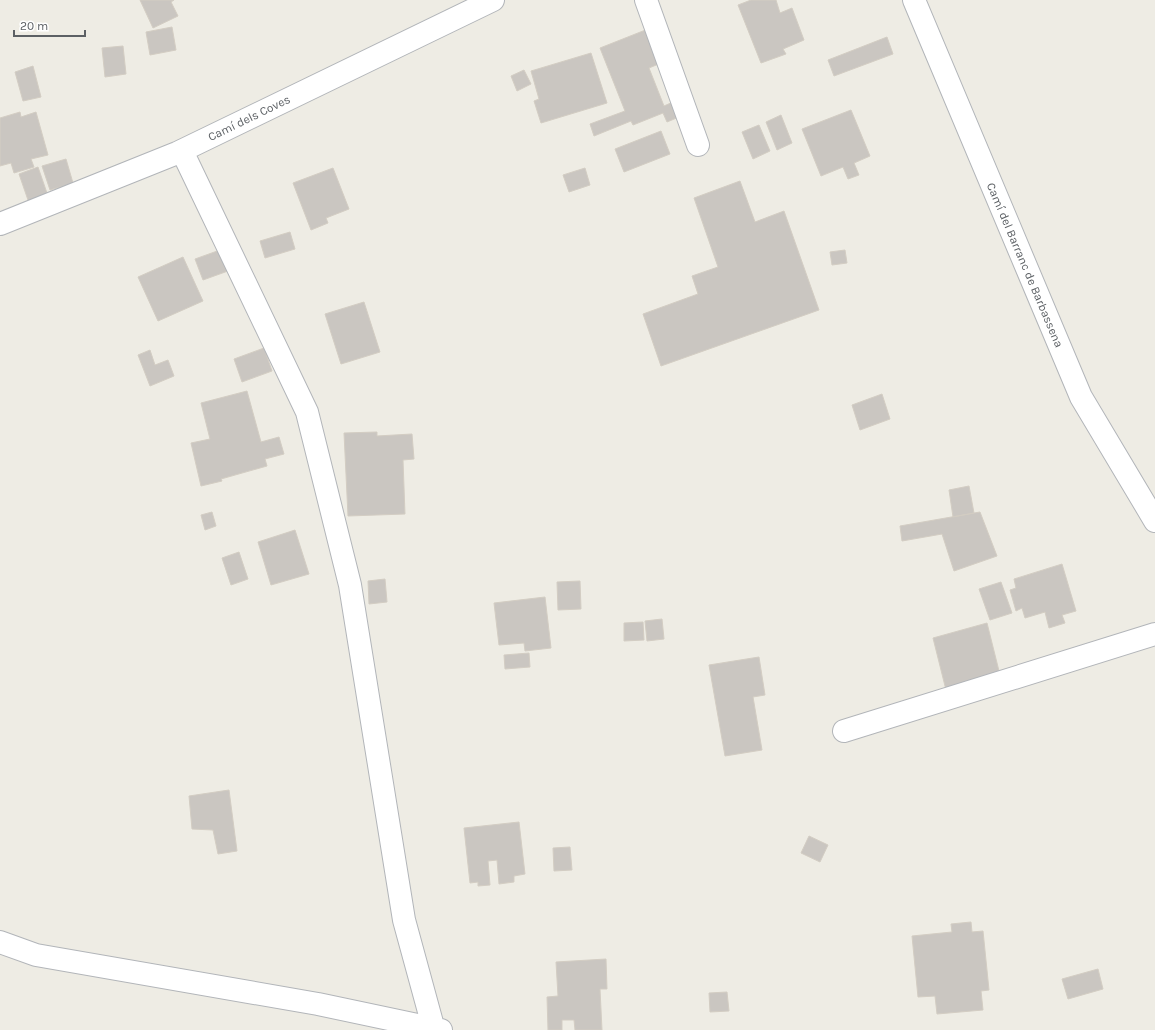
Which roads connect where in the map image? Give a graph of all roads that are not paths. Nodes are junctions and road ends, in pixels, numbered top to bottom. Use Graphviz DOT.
graph roads {
  1 [pos="493,0"];
  2 [pos="646,0"];
  3 [pos="914,0"];
  4 [pos="698,144"];
  5 [pos="182,151"];
  6 [pos="0,224"];
  7 [pos="1155,521"];
  8 [pos="1155,634"];
  9 [pos="844,731"];
  10 [pos="0,942"];
  11 [pos="436,1029"];
  1 -- 5 [label="street, Camí dels Coves"];
  2 -- 4 [label="street"];
  3 -- 7 [label="street, Camí del Barranc de Barbassena"];
  5 -- 6 [label="street, Camí dels Coves"];
  5 -- 11 [label="street"];
  8 -- 9 [label="street"];
  10 -- 11 [label="street"];
}
